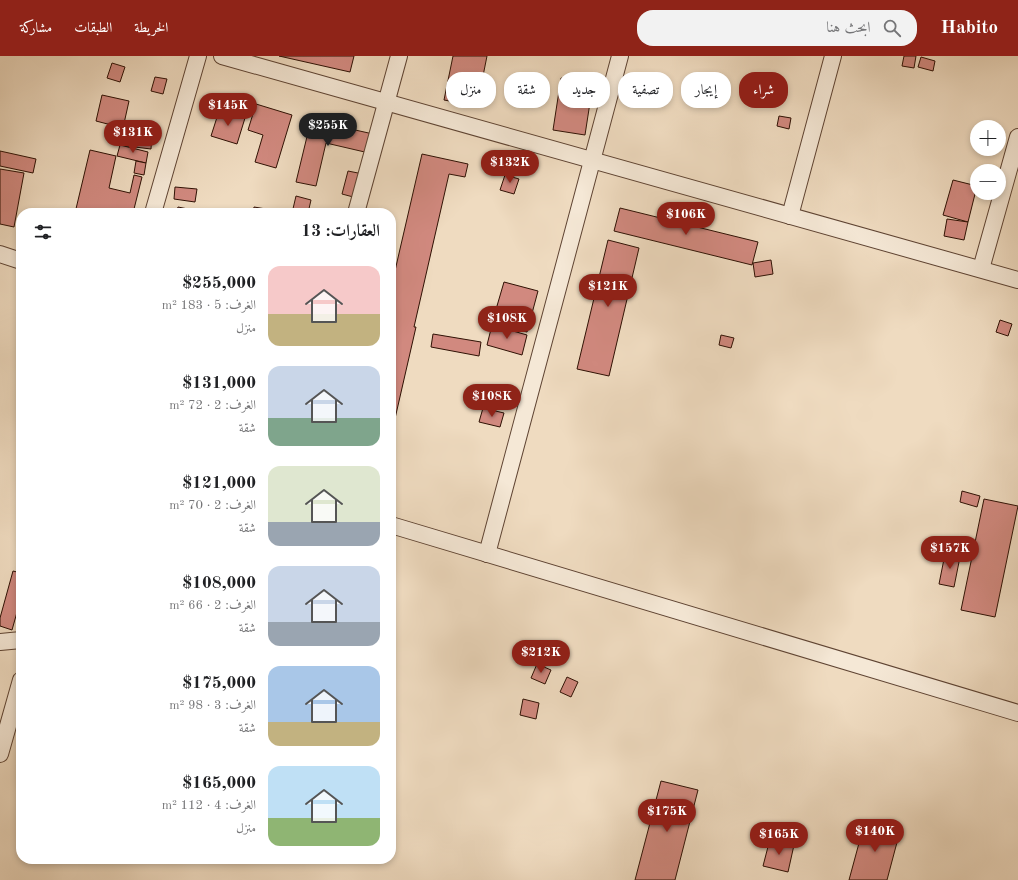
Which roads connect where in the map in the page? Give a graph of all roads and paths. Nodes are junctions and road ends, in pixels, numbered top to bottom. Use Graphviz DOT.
graph roads {
  1 [pos="198,56"];
  2 [pos="222,56"];
  3 [pos="399,56"];
  4 [pos="620,56"];
  5 [pos="833,56"];
  6 [pos="386,102"];
  7 [pos="1018,137"];
  8 [pos="592,160"];
  9 [pos="154,208"];
  10 [pos="357,208"];
  11 [pos="790,216"];
  12 [pos="0,254"];
  13 [pos="16,259"];
  14 [pos="981,269"];
  15 [pos="1018,280"];
  16 [pos="396,527"];
  17 [pos="487,554"];
  18 [pos="16,640"];
  19 [pos="0,642"];
  20 [pos="16,698"];
  21 [pos="1018,712"];
  22 [pos="0,754"];
  1 -- 9 [label="street"];
  2 -- 6 [label="street"];
  3 -- 6 [label="street"];
  4 -- 8 [label="street"];
  5 -- 11 [label="street"];
  6 -- 8 [label="street"];
  6 -- 10 [label="street"];
  7 -- 14 [label="street"];
  8 -- 11 [label="street"];
  8 -- 17 [label="street"];
  11 -- 14 [label="street"];
  12 -- 13 [label="street"];
  14 -- 15 [label="street"];
  16 -- 17 [label="street"];
  17 -- 21 [label="street"];
  18 -- 19 [label="street"];
  20 -- 22 [label="street"];
}
